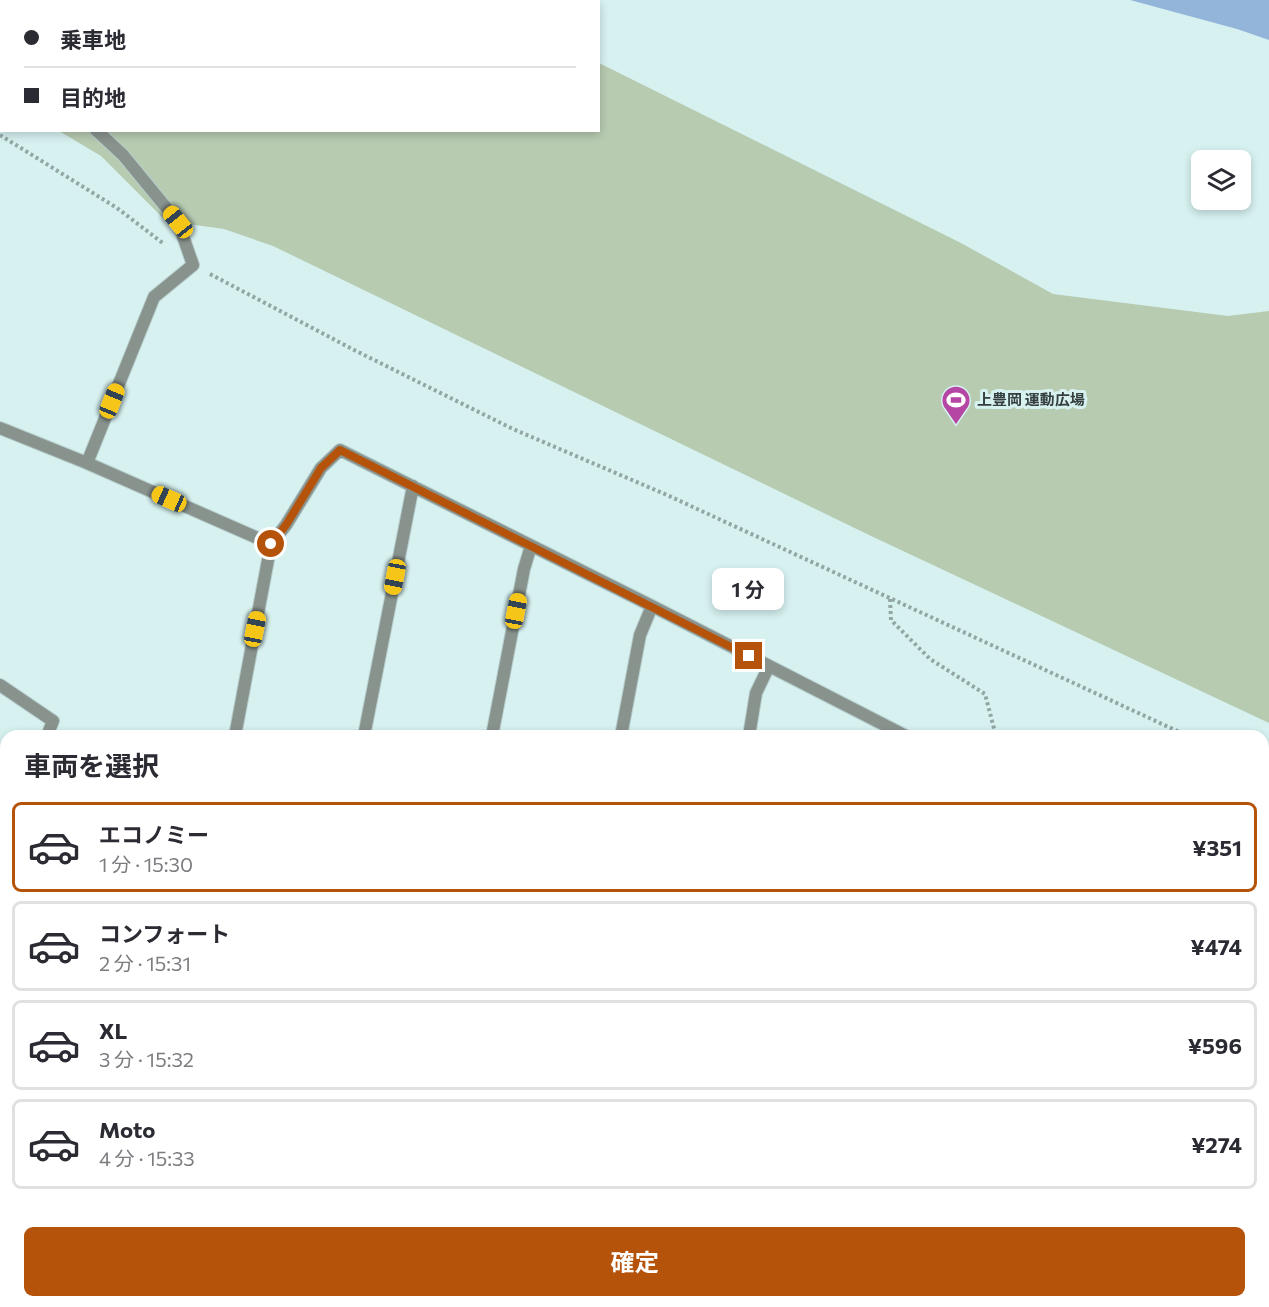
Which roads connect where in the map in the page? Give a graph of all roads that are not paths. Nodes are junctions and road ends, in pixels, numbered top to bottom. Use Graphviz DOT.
graph roads {
  1 [pos="98,132"];
  2 [pos="0,428"];
  3 [pos="87,463"];
  4 [pos="412,486"];
  5 [pos="271,544"];
  6 [pos="531,546"];
  7 [pos="652,606"];
  8 [pos="769,666"];
  9 [pos="0,685"];
  10 [pos="49,730"];
  11 [pos="236,730"];
  12 [pos="364,730"];
  13 [pos="493,730"];
  14 [pos="622,730"];
  15 [pos="750,730"];
  16 [pos="894,730"];
  1 -- 3 [label="street"];
  2 -- 3 [label="street"];
  3 -- 5 [label="street"];
  4 -- 5 [label="street"];
  4 -- 6 [label="street"];
  4 -- 12 [label="street"];
  5 -- 11 [label="street"];
  6 -- 7 [label="street"];
  6 -- 13 [label="street"];
  7 -- 8 [label="street"];
  7 -- 14 [label="street"];
  8 -- 15 [label="street"];
  8 -- 16 [label="street"];
  9 -- 10 [label="street"];
}
